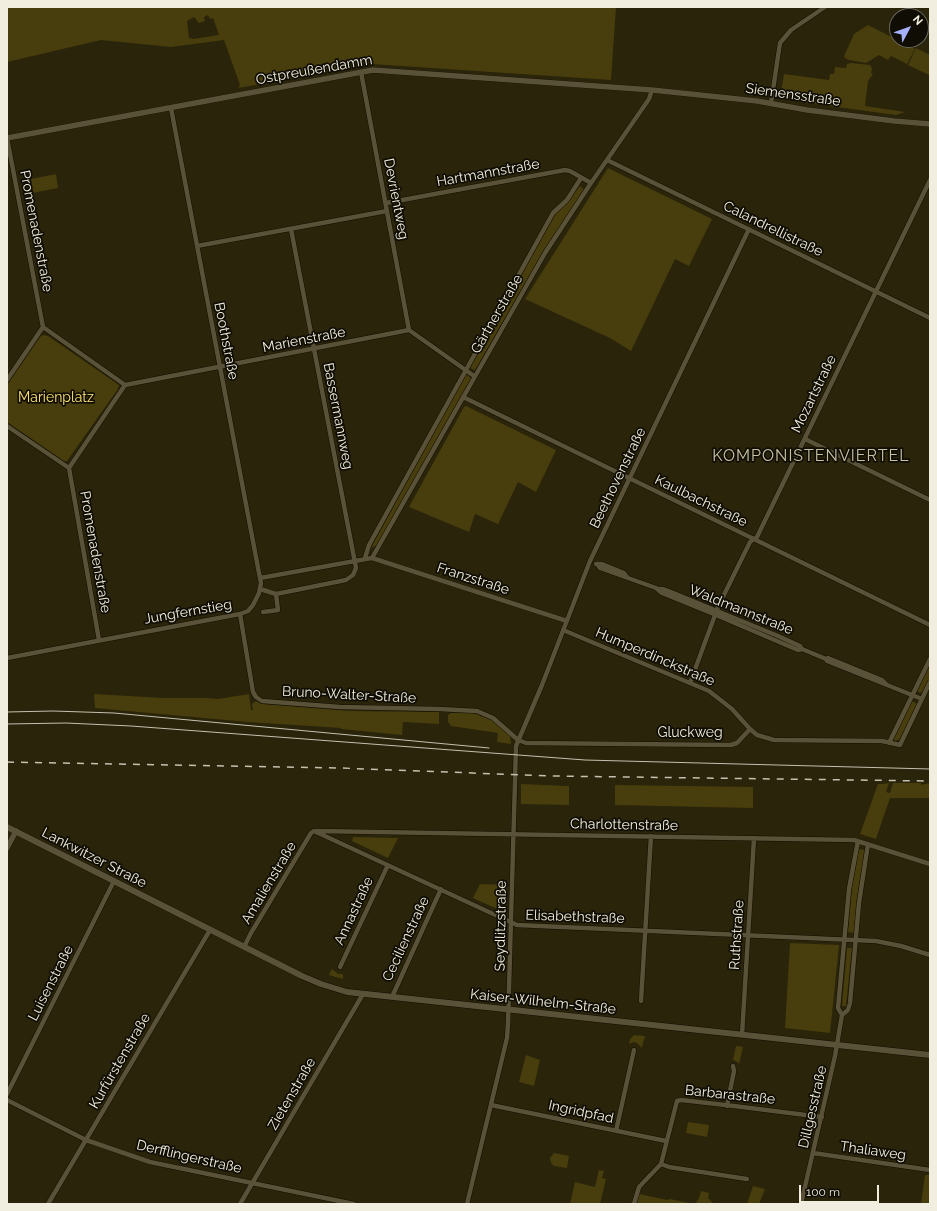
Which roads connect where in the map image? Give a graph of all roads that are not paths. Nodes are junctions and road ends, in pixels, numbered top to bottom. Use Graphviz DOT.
graph roads {
  1 [pos="825,7"];
  2 [pos="361,72"];
  3 [pos="652,90"];
  4 [pos="771,103"];
  5 [pos="171,108"];
  6 [pos="930,124"];
  7 [pos="7,138"];
  8 [pos="607,160"];
  9 [pos="581,178"];
  10 [pos="930,180"];
  11 [pos="591,183"];
  12 [pos="386,203"];
  13 [pos="387,211"];
  14 [pos="291,229"];
  15 [pos="749,229"];
  16 [pos="197,246"];
  17 [pos="876,292"];
  18 [pos="930,318"];
  19 [pos="43,327"];
  20 [pos="410,330"];
  21 [pos="314,349"];
  22 [pos="220,367"];
  23 [pos="465,370"];
  24 [pos="474,376"];
  25 [pos="7,380"];
  26 [pos="125,385"];
  27 [pos="463,398"];
  28 [pos="7,426"];
  29 [pos="805,439"];
  30 [pos="69,468"];
  31 [pos="630,479"];
  32 [pos="930,500"];
  33 [pos="754,539"];
  34 [pos="365,558"];
  35 [pos="372,558"];
  36 [pos="354,560"];
  37 [pos="590,561"];
  38 [pos="260,578"];
  39 [pos="260,589"];
  40 [pos="276,594"];
  41 [pos="263,612"];
  42 [pos="240,614"];
  43 [pos="716,614"];
  44 [pos="567,621"];
  45 [pos="930,625"];
  46 [pos="563,630"];
  47 [pos="99,640"];
  48 [pos="7,658"];
  49 [pos="930,659"];
  50 [pos="930,682"];
  51 [pos="690,683"];
  52 [pos="912,695"];
  53 [pos="922,699"];
  54 [pos="750,729"];
  55 [pos="518,740"];
  56 [pos="889,743"];
  57 [pos="7,827"];
  58 [pos="16,831"];
  59 [pos="314,831"];
  60 [pos="514,834"];
  61 [pos="651,836"];
  62 [pos="754,838"];
  63 [pos="858,841"];
  64 [pos="868,844"];
  65 [pos="7,848"];
  66 [pos="930,864"];
  67 [pos="388,865"];
  68 [pos="114,881"];
  69 [pos="441,889"];
  70 [pos="171,910"];
  71 [pos="511,923"];
  72 [pos="210,930"];
  73 [pos="645,930"];
  74 [pos="748,935"];
  75 [pos="845,939"];
  76 [pos="856,940"];
  77 [pos="244,947"];
  78 [pos="930,955"];
  79 [pos="340,967"];
  80 [pos="363,994"];
  81 [pos="392,998"];
  82 [pos="641,1001"];
  83 [pos="509,1010"];
  84 [pos="842,1015"];
  85 [pos="742,1035"];
  86 [pos="837,1045"];
  87 [pos="634,1050"];
  88 [pos="930,1055"];
  89 [pos="733,1066"];
  90 [pos="7,1094"];
  91 [pos="7,1100"];
  92 [pos="491,1104"];
  93 [pos="727,1106"];
  94 [pos="822,1117"];
  95 [pos="616,1131"];
  96 [pos="86,1140"];
  97 [pos="666,1141"];
  98 [pos="813,1153"];
  99 [pos="661,1164"];
  100 [pos="930,1170"];
  101 [pos="747,1179"];
  102 [pos="252,1183"];
  103 [pos="48,1204"];
  104 [pos="240,1204"];
  105 [pos="354,1204"];
  106 [pos="467,1204"];
  107 [pos="634,1204"];
  108 [pos="801,1204"];
  1 -- 4 [label="street"];
  2 -- 3 [label="street, Ostpreußendamm"];
  2 -- 5 [label="street, Ostpreußendamm"];
  2 -- 12 [label="street, Devrientweg"];
  3 -- 4 [label="street, Siemensstraße"];
  3 -- 8 [label="street, Gärtnerstraße"];
  4 -- 6 [label="street, Siemensstraße"];
  5 -- 7 [label="street, Ostpreußendamm"];
  5 -- 16 [label="street, Boothstraße"];
  7 -- 19 [label="street, Promenadenstraße"];
  8 -- 11 [label="street, Gärtnerstraße"];
  8 -- 15 [label="street, Calandrellistraße"];
  9 -- 11 [label="street, Hartmannstraße"];
  9 -- 12 [label="street, Hartmannstraße"];
  9 -- 23 [label="street, Gärtnerstraße"];
  10 -- 17 [label="street, Mozartstraße"];
  11 -- 24 [label="street, Gärtnerstraße"];
  12 -- 13 [label="street, Devrientweg"];
  13 -- 14 [label="street"];
  13 -- 20 [label="street, Devrientweg"];
  14 -- 16 [label="street"];
  14 -- 21 [label="street, Bassermannweg"];
  15 -- 17 [label="street, Calandrellistraße"];
  15 -- 31 [label="street, Beethovenstraße"];
  16 -- 22 [label="street, Boothstraße"];
  17 -- 18 [label="street, Calandrellistraße"];
  17 -- 29 [label="street, Mozartstraße"];
  19 -- 25 [label="street"];
  19 -- 26 [label="street"];
  20 -- 21 [label="street, Marienstraße"];
  20 -- 23 [label="street"];
  21 -- 22 [label="street, Marienstraße"];
  21 -- 36 [label="street, Bassermannweg"];
  22 -- 26 [label="street, Marienstraße"];
  22 -- 38 [label="street, Boothstraße"];
  23 -- 24 [label="street"];
  23 -- 34 [label="street, Gärtnerstraße"];
  24 -- 27 [label="street, Gärtnerstraße"];
  26 -- 30 [label="street"];
  27 -- 31 [label="street, Kaulbachstraße"];
  27 -- 35 [label="street, Gärtnerstraße"];
  28 -- 30 [label="street"];
  29 -- 32 [label="street"];
  29 -- 33 [label="street, Mozartstraße"];
  30 -- 47 [label="street, Promenadenstraße"];
  31 -- 33 [label="street, Kaulbachstraße"];
  31 -- 37 [label="street, Beethovenstraße"];
  33 -- 43 [label="street, Mozartstraße"];
  33 -- 45 [label="street, Kaulbachstraße"];
  34 -- 35 [label="street"];
  34 -- 36 [label="street"];
  35 -- 44 [label="street, Franzstraße"];
  36 -- 38 [label="street"];
  36 -- 40 [label="street"];
  37 -- 43 [label="street, Waldmannstraße"];
  37 -- 44 [label="street, Beethovenstraße"];
  38 -- 39 [label="street, Jungfernstieg"];
  39 -- 40 [label="street"];
  39 -- 42 [label="street, Jungfernstieg"];
  40 -- 41 [label="street"];
  42 -- 47 [label="street, Jungfernstieg"];
  42 -- 55 [label="street, Bruno-Walter-Straße"];
  43 -- 51 [label="street, Mozartstraße"];
  43 -- 52 [label="street, Waldmannstraße"];
  44 -- 46 [label="street, Beethovenstraße"];
  46 -- 51 [label="street, Humperdinckstraße"];
  46 -- 55 [label="street, Beethovenstraße"];
  47 -- 48 [label="street, Jungfernstieg"];
  49 -- 52 [label="street"];
  50 -- 53 [label="street"];
  51 -- 54 [label="street, Humperdinckstraße"];
  52 -- 53 [label="street, Waldmannstraße"];
  52 -- 56 [label="street"];
  53 -- 56 [label="street"];
  54 -- 55 [label="street, Gluckweg"];
  54 -- 56 [label="street"];
  55 -- 60 [label="street, Seydlitzstraße"];
  57 -- 58 [label="main road, Lankwitzer Straße"];
  58 -- 65 [label="street"];
  58 -- 68 [label="main road, Lankwitzer Straße"];
  59 -- 60 [label="street, Charlottenstraße"];
  59 -- 67 [label="street, Elisabethstraße"];
  59 -- 77 [label="street, Amalienstraße"];
  60 -- 61 [label="street, Charlottenstraße"];
  60 -- 71 [label="street, Seydlitzstraße"];
  61 -- 62 [label="street, Charlottenstraße"];
  61 -- 73 [label="street"];
  62 -- 63 [label="street, Charlottenstraße"];
  62 -- 74 [label="street, Ruthstraße"];
  63 -- 64 [label="street, Charlottenstraße"];
  63 -- 75 [label="street, Dillgesstraße"];
  64 -- 66 [label="street, Charlottenstraße"];
  64 -- 76 [label="street, Dillgesstraße"];
  67 -- 69 [label="street, Elisabethstraße"];
  67 -- 79 [label="street, Annastraße"];
  68 -- 70 [label="main road, Lankwitzer Straße"];
  68 -- 90 [label="street, Luisenstraße"];
  69 -- 71 [label="street, Elisabethstraße"];
  69 -- 81 [label="street, Cecilienstraße"];
  70 -- 72 [label="main road, Kaiser-Wilhelm-Straße"];
  71 -- 73 [label="street, Elisabethstraße"];
  71 -- 83 [label="street, Seydlitzstraße"];
  72 -- 77 [label="main road, Kaiser-Wilhelm-Straße"];
  72 -- 96 [label="street, Kurfürstenstraße"];
  73 -- 74 [label="street, Elisabethstraße"];
  73 -- 82 [label="street"];
  74 -- 75 [label="street, Elisabethstraße"];
  74 -- 85 [label="street, Ruthstraße"];
  75 -- 76 [label="street, Elisabethstraße"];
  75 -- 84 [label="street, Dillgesstraße"];
  76 -- 78 [label="street, Elisabethstraße"];
  76 -- 84 [label="street, Dillgesstraße"];
  77 -- 80 [label="main road, Kaiser-Wilhelm-Straße"];
  80 -- 81 [label="main road, Kaiser-Wilhelm-Straße"];
  80 -- 102 [label="street, Zietenstraße"];
  81 -- 83 [label="main road, Kaiser-Wilhelm-Straße"];
  83 -- 85 [label="main road, Kaiser-Wilhelm-Straße"];
  83 -- 92 [label="street, Seydlitzstraße"];
  84 -- 86 [label="street, Dillgesstraße"];
  85 -- 86 [label="main road, Kaiser-Wilhelm-Straße"];
  86 -- 88 [label="main road, Kaiser-Wilhelm-Straße"];
  86 -- 94 [label="street, Dillgesstraße"];
  87 -- 95 [label="street"];
  89 -- 93 [label="street"];
  91 -- 96 [label="street, Derfflingerstraße"];
  92 -- 95 [label="street, Ingridpfad"];
  92 -- 106 [label="street, Seydlitzstraße"];
  93 -- 94 [label="street, Barbarastraße"];
  93 -- 97 [label="street, Barbarastraße"];
  94 -- 98 [label="street, Dillgesstraße"];
  95 -- 97 [label="street, Ingridpfad"];
  96 -- 102 [label="street, Derfflingerstraße"];
  96 -- 103 [label="street, Kurfürstenstraße"];
  97 -- 99 [label="street, Barbarastraße"];
  98 -- 100 [label="street, Thaliaweg"];
  98 -- 108 [label="street, Dillgesstraße"];
  99 -- 101 [label="street"];
  99 -- 107 [label="street"];
  102 -- 104 [label="street, Zietenstraße"];
  102 -- 105 [label="street, Derfflingerstraße"];
}
